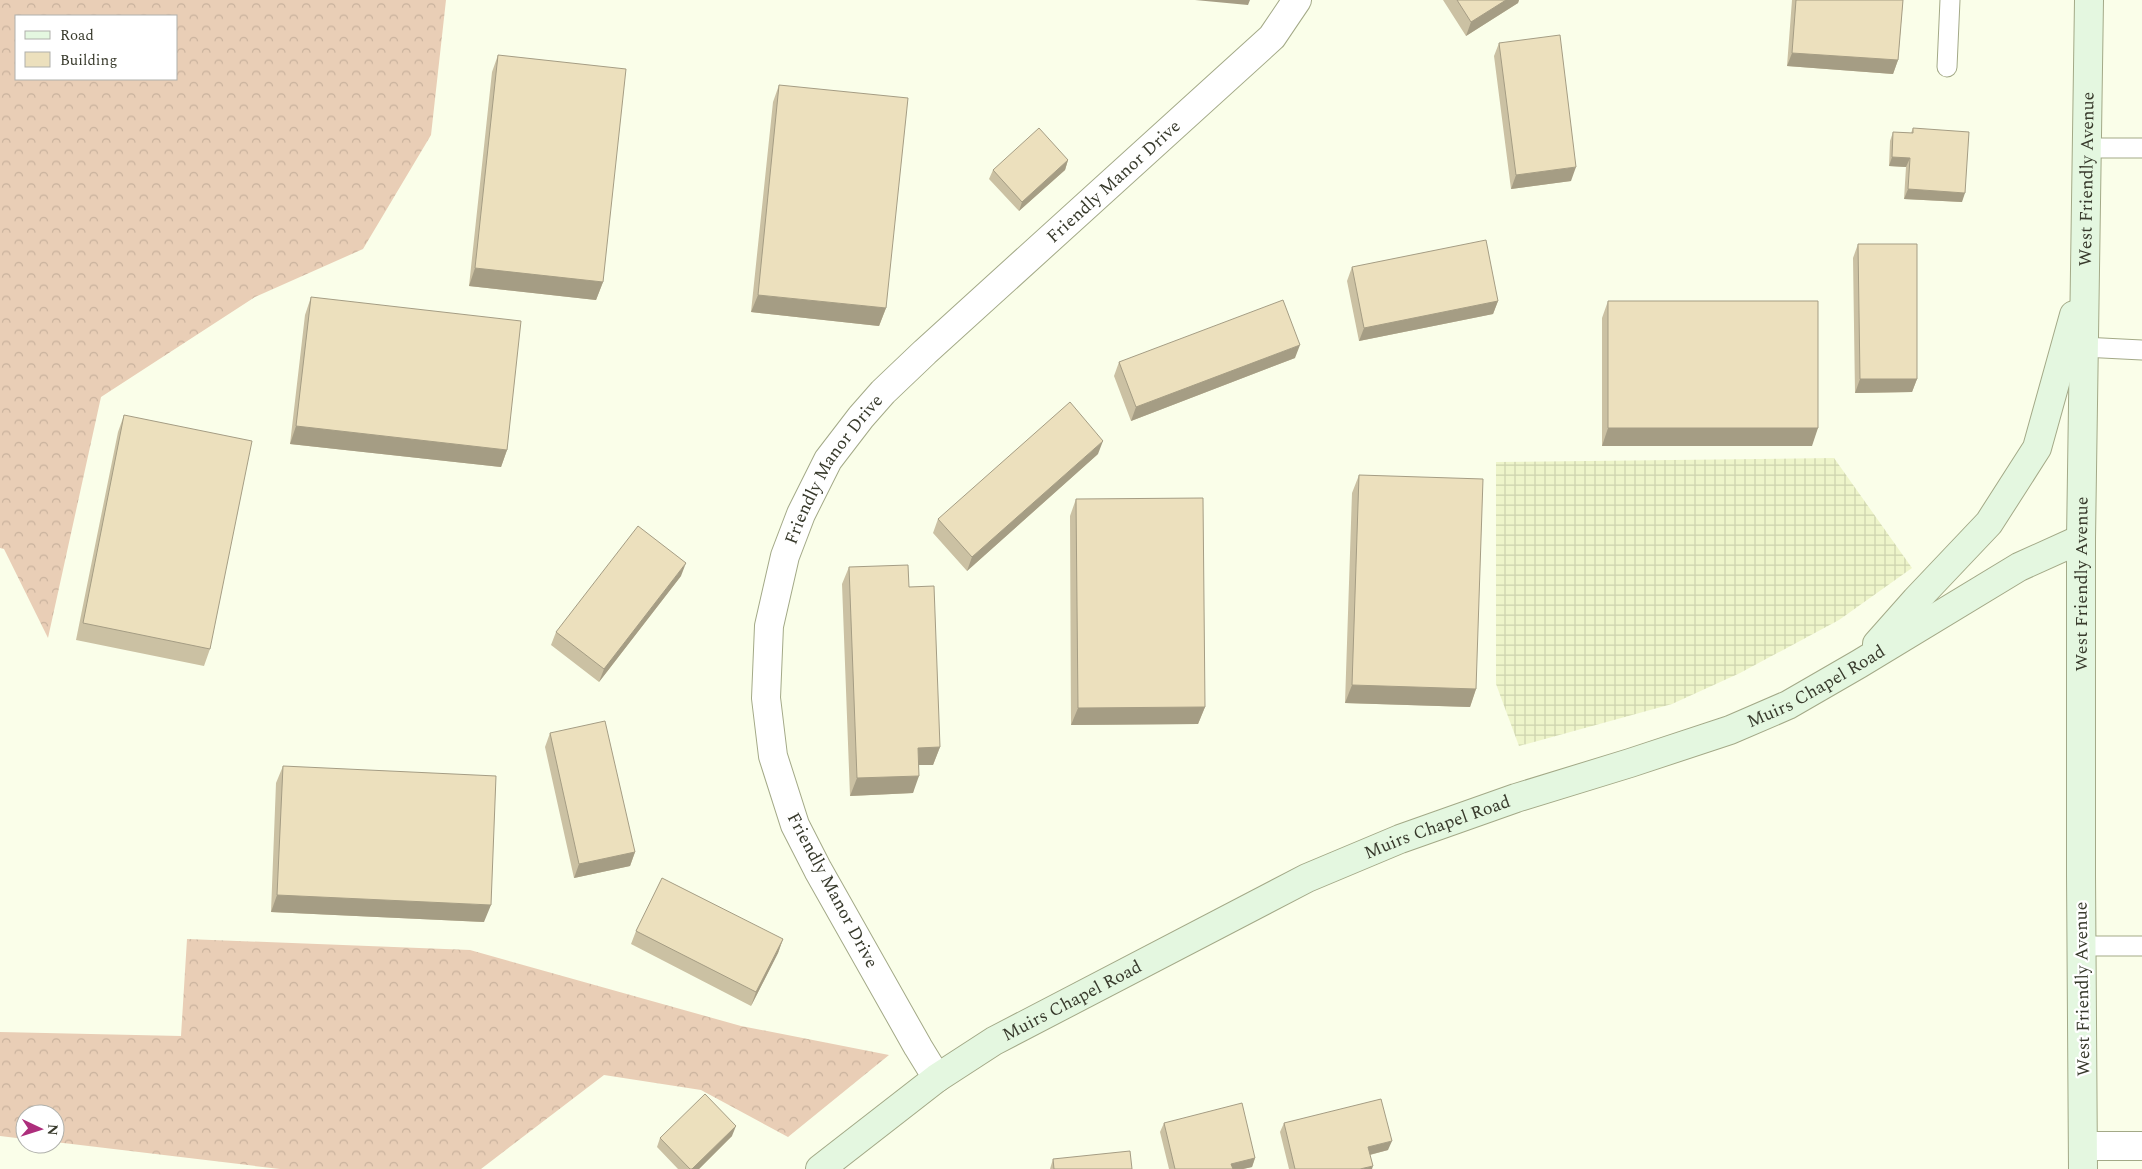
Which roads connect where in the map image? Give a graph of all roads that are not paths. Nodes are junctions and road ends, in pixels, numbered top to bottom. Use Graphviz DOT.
graph roads {
  1 [pos="1297,0"];
  2 [pos="1950,0"];
  3 [pos="2088,0"];
  4 [pos="1947,67"];
  5 [pos="2087,148"];
  6 [pos="2142,148"];
  7 [pos="2085,277"];
  8 [pos="2083,347"];
  9 [pos="2142,350"];
  10 [pos="2081,539"];
  11 [pos="1859,664"];
  12 [pos="2081,946"];
  13 [pos="2142,946"];
  14 [pos="937,1078"];
  15 [pos="2142,1146"];
  16 [pos="2083,1158"];
  17 [pos="820,1169"];
  1 -- 14 [label="street, Friendly Manor Drive"];
  2 -- 4 [label="lane"];
  3 -- 5 [label="main road, West Friendly Avenue"];
  5 -- 6 [label="lane"];
  5 -- 7 [label="main road, West Friendly Avenue"];
  7 -- 8 [label="main road, West Friendly Avenue"];
  7 -- 11 [label="main road"];
  8 -- 9 [label="lane"];
  8 -- 10 [label="main road, West Friendly Avenue"];
  10 -- 11 [label="main road, Muirs Chapel Road"];
  10 -- 12 [label="main road, West Friendly Avenue"];
  11 -- 14 [label="main road, Muirs Chapel Road"];
  12 -- 13 [label="lane"];
  12 -- 16 [label="main road, West Friendly Avenue"];
  14 -- 17 [label="main road, Muirs Chapel Road"];
  15 -- 16 [label="street"];
}
